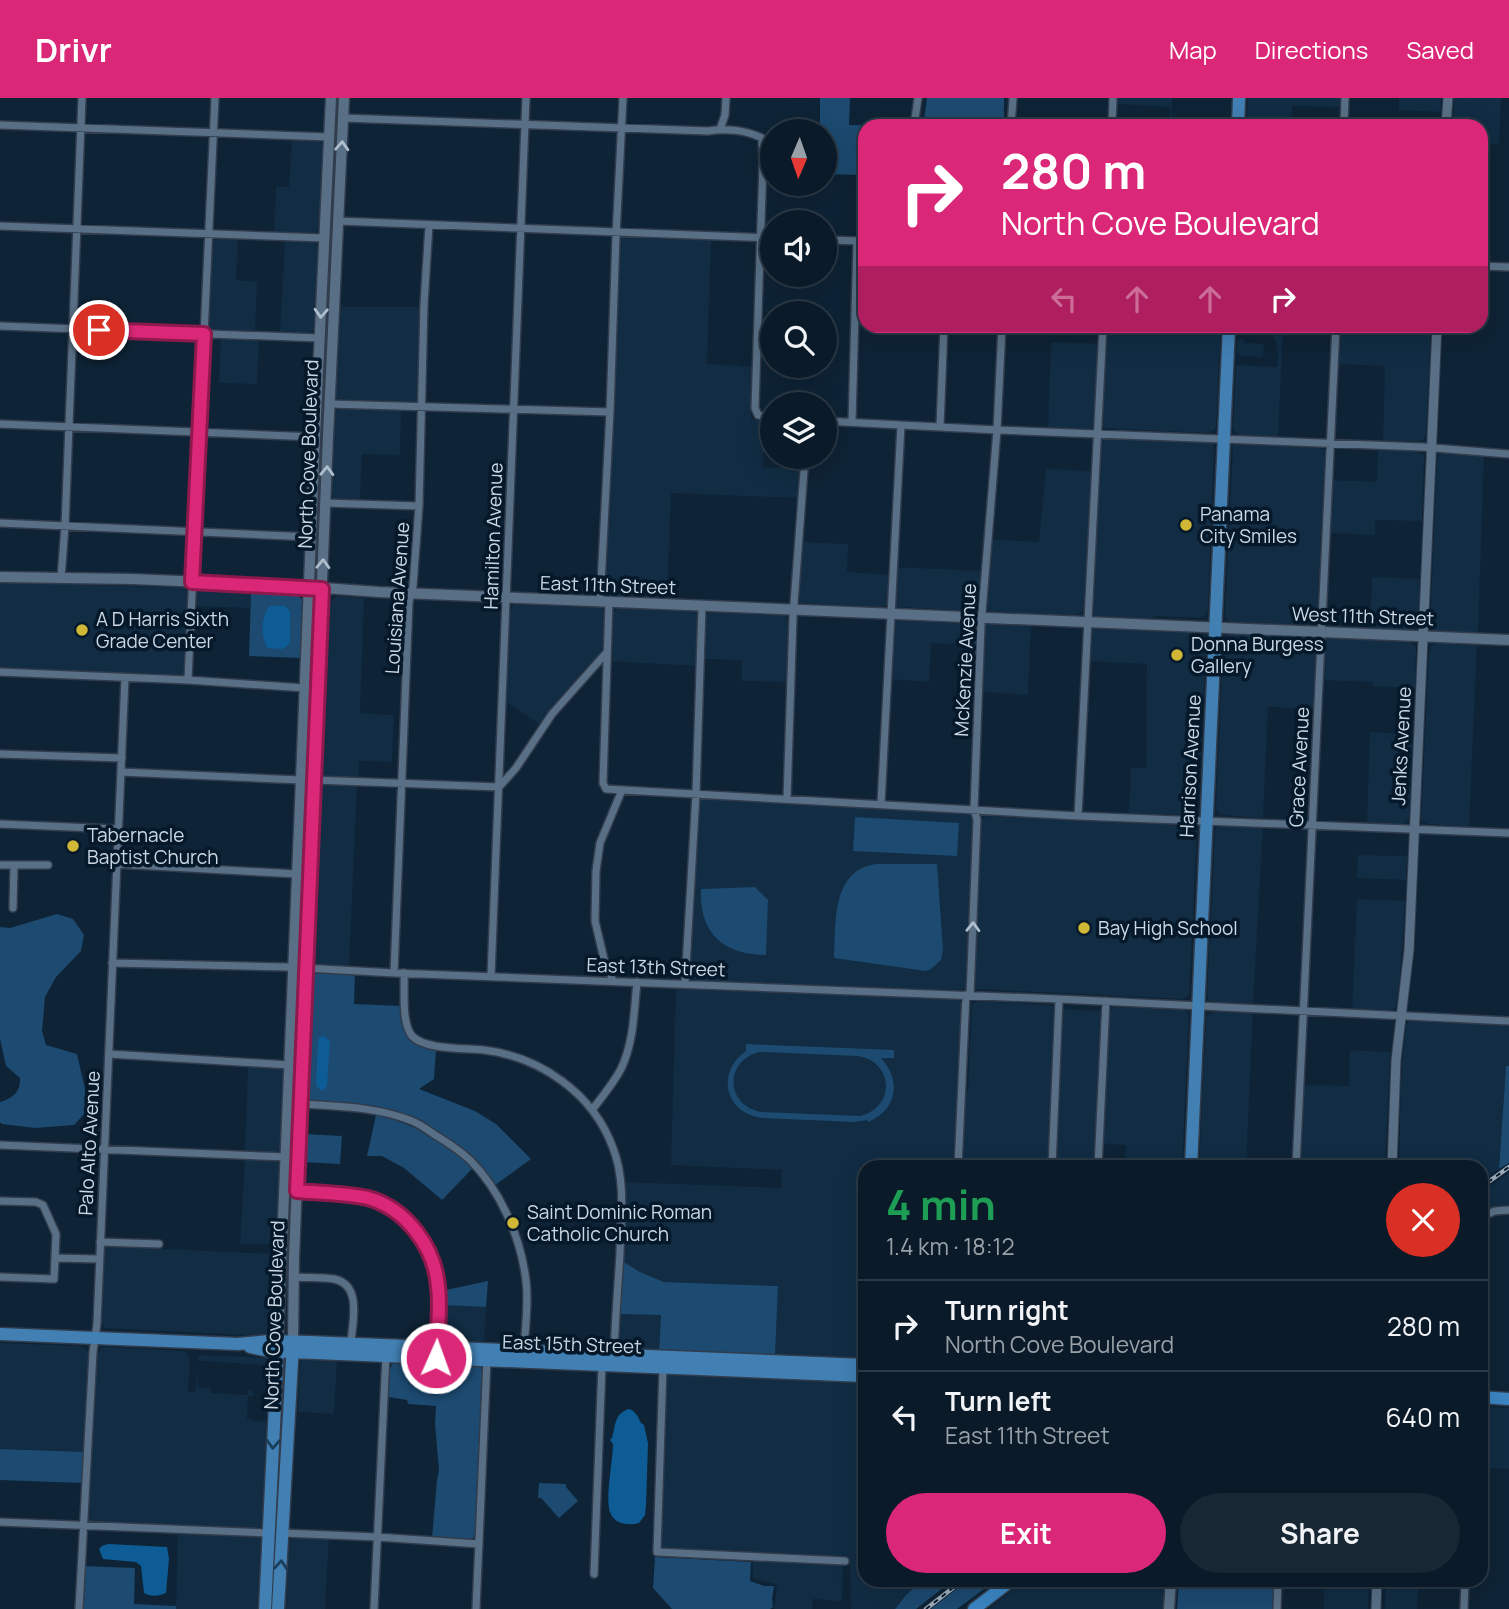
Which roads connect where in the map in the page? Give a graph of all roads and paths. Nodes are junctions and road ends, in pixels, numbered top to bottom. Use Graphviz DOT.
graph roads {
  1 [pos="82,98"];
  2 [pos="215,98"];
  3 [pos="331,98"];
  4 [pos="344,98"];
  5 [pos="526,98"];
  6 [pos="623,98"];
  7 [pos="726,98"];
  8 [pos="918,98"];
  9 [pos="1013,98"];
  10 [pos="1113,98"];
  11 [pos="1239,98"];
  12 [pos="1345,98"];
  13 [pos="1448,98"];
  14 [pos="343,118"];
  15 [pos="915,119"];
  16 [pos="1012,119"];
  17 [pos="1112,119"];
  18 [pos="1238,119"];
  19 [pos="1344,119"];
  20 [pos="1446,119"];
  21 [pos="0,125"];
  22 [pos="525,125"];
  23 [pos="81,127"];
  24 [pos="622,128"];
  25 [pos="720,129"];
  26 [pos="213,132"];
  27 [pos="329,137"];
  28 [pos="328,159"];
  29 [pos="761,210"];
  30 [pos="338,221"];
  31 [pos="429,225"];
  32 [pos="0,226"];
  33 [pos="521,228"];
  34 [pos="77,229"];
  35 [pos="616,232"];
  36 [pos="208,234"];
  37 [pos="760,237"];
  38 [pos="324,238"];
  39 [pos="837,240"];
  40 [pos="858,241"];
  41 [pos="1488,266"];
  42 [pos="1509,267"];
  43 [pos="334,299"];
  44 [pos="858,301"];
  45 [pos="0,326"];
  46 [pos="73,329"];
  47 [pos="944,333"];
  48 [pos="1002,333"];
  49 [pos="1102,333"];
  50 [pos="1229,333"];
  51 [pos="1336,333"];
  52 [pos="1437,333"];
  53 [pos="204,334"];
  54 [pos="319,338"];
  55 [pos="330,404"];
  56 [pos="421,406"];
  57 [pos="514,408"];
  58 [pos="610,412"];
  59 [pos="760,415"];
  60 [pos="837,421"];
  61 [pos="852,422"];
  62 [pos="0,424"];
  63 [pos="901,425"];
  64 [pos="69,427"];
  65 [pos="940,427"];
  66 [pos="996,430"];
  67 [pos="199,432"];
  68 [pos="1097,433"];
  69 [pos="315,437"];
  70 [pos="1224,438"];
  71 [pos="1330,444"];
  72 [pos="1432,447"];
  73 [pos="1509,454"];
  74 [pos="804,469"];
  75 [pos="325,503"];
  76 [pos="419,506"];
  77 [pos="0,523"];
  78 [pos="65,526"];
  79 [pos="194,532"];
  80 [pos="311,537"];
  81 [pos="0,577"];
  82 [pos="61,578"];
  83 [pos="192,582"];
  84 [pos="309,588"];
  85 [pos="322,589"];
  86 [pos="412,594"];
  87 [pos="506,598"];
  88 [pos="605,602"];
  89 [pos="702,606"];
  90 [pos="794,610"];
  91 [pos="891,614"];
  92 [pos="982,617"];
  93 [pos="1087,622"];
  94 [pos="1216,627"];
  95 [pos="1320,632"];
  96 [pos="1423,636"];
  97 [pos="1509,640"];
  98 [pos="607,652"];
  99 [pos="0,672"];
  100 [pos="125,678"];
  101 [pos="188,680"];
  102 [pos="305,688"];
  103 [pos="0,754"];
  104 [pos="122,758"];
  105 [pos="121,772"];
  106 [pos="301,780"];
  107 [pos="314,780"];
  108 [pos="402,784"];
  109 [pos="499,787"];
  110 [pos="622,790"];
  111 [pos="695,794"];
  112 [pos="787,799"];
  113 [pos="881,804"];
  114 [pos="974,810"];
  115 [pos="1078,816"];
  116 [pos="1207,821"];
  117 [pos="0,824"];
  118 [pos="1312,824"];
  119 [pos="117,829"];
  120 [pos="1415,829"];
  121 [pos="1509,833"];
  122 [pos="116,864"];
  123 [pos="0,865"];
  124 [pos="14,865"];
  125 [pos="48,865"];
  126 [pos="297,874"];
  127 [pos="13,908"];
  128 [pos="112,964"];
  129 [pos="293,968"];
  130 [pos="306,968"];
  131 [pos="394,973"];
  132 [pos="404,973"];
  133 [pos="491,976"];
  134 [pos="613,981"];
  135 [pos="637,982"];
  136 [pos="685,984"];
  137 [pos="968,995"];
  138 [pos="1059,999"];
  139 [pos="1106,1001"];
  140 [pos="1198,1006"];
  141 [pos="1303,1011"];
  142 [pos="1402,1015"];
  143 [pos="1509,1021"];
  144 [pos="108,1054"];
  145 [pos="289,1065"];
  146 [pos="301,1104"];
  147 [pos="592,1110"];
  148 [pos="0,1145"];
  149 [pos="104,1149"];
  150 [pos="286,1157"];
  151 [pos="958,1160"];
  152 [pos="1052,1160"];
  153 [pos="1098,1160"];
  154 [pos="1191,1160"];
  155 [pos="1296,1160"];
  156 [pos="1391,1160"];
  157 [pos="295,1191"];
  158 [pos="0,1201"];
  159 [pos="1509,1210"];
  160 [pos="1488,1214"];
  161 [pos="100,1242"];
  162 [pos="159,1244"];
  163 [pos="55,1258"];
  164 [pos="99,1259"];
  165 [pos="0,1277"];
  166 [pos="294,1277"];
  167 [pos="0,1334"];
  168 [pos="95,1338"];
  169 [pos="351,1343"];
  170 [pos="278,1346"];
  171 [pos="293,1346"];
  172 [pos="387,1350"];
  173 [pos="436,1352"];
  174 [pos="487,1355"];
  175 [pos="524,1356"];
  176 [pos="608,1360"];
  177 [pos="663,1362"];
  178 [pos="858,1370"];
  179 [pos="1488,1398"];
  180 [pos="1509,1399"];
  181 [pos="0,1522"];
  182 [pos="83,1527"];
  183 [pos="269,1532"];
  184 [pos="283,1533"];
  185 [pos="377,1536"];
  186 [pos="479,1544"];
  187 [pos="845,1561"];
  188 [pos="594,1574"];
  189 [pos="1003,1587"];
  190 [pos="1171,1587"];
  191 [pos="1278,1587"];
  192 [pos="1377,1587"];
  193 [pos="1465,1587"];
  194 [pos="79,1609"];
  195 [pos="265,1609"];
  196 [pos="278,1609"];
  197 [pos="374,1609"];
  198 [pos="476,1609"];
  199 [pos="974,1609"];
  200 [pos="1169,1609"];
  201 [pos="1276,1609"];
  202 [pos="1376,1609"];
  203 [pos="1464,1609"];
  1 -- 23 [label="street"];
  2 -- 26 [label="street"];
  3 -- 27 [label="main road, North Cove Boulevard"];
  4 -- 14 [label="main road, North Cove Boulevard"];
  5 -- 22 [label="street, Hamilton Avenue"];
  6 -- 24 [label="street"];
  7 -- 25 [label="street"];
  8 -- 15 [label="street"];
  9 -- 16 [label="street"];
  10 -- 17 [label="street"];
  11 -- 18 [label="main road"];
  12 -- 19 [label="street"];
  13 -- 20 [label="street"];
  14 -- 22 [label="street"];
  30 -- 14 [label="main road, North Cove Boulevard, one-way"];
  21 -- 23 [label="street"];
  22 -- 24 [label="street"];
  22 -- 33 [label="street, Hamilton Avenue"];
  23 -- 26 [label="street"];
  23 -- 34 [label="street"];
  24 -- 25 [label="street"];
  24 -- 35 [label="street"];
  25 -- 29 [label="street"];
  26 -- 27 [label="street"];
  26 -- 36 [label="street"];
  27 -- 28 [label="main road, North Cove Boulevard"];
  28 -- 30 [label="main road"];
  28 -- 38 [label="main road, North Cove Boulevard"];
  30 -- 31 [label="street"];
  30 -- 43 [label="main road, North Cove Boulevard"];
  31 -- 33 [label="street"];
  31 -- 56 [label="street, Louisiana Avenue"];
  32 -- 34 [label="street"];
  33 -- 35 [label="street"];
  33 -- 57 [label="street, Hamilton Avenue"];
  34 -- 36 [label="street"];
  34 -- 46 [label="street"];
  35 -- 37 [label="street"];
  35 -- 58 [label="street"];
  36 -- 38 [label="street"];
  36 -- 53 [label="street"];
  37 -- 59 [label="street"];
  38 -- 43 [label="main road"];
  38 -- 54 [label="main road, North Cove Boulevard, one-way"];
  39 -- 40 [label="street"];
  41 -- 42 [label="street"];
  43 -- 55 [label="main road, North Cove Boulevard"];
  44 -- 61 [label="street"];
  45 -- 46 [label="street"];
  46 -- 53 [label="street"];
  46 -- 64 [label="street"];
  47 -- 65 [label="street"];
  48 -- 66 [label="street, McKenzie Avenue"];
  49 -- 68 [label="street"];
  50 -- 70 [label="main road, Harrison Avenue"];
  51 -- 71 [label="street, Grace Avenue"];
  52 -- 72 [label="street, Jenks Avenue"];
  53 -- 54 [label="street"];
  53 -- 67 [label="street"];
  54 -- 55 [label="main road"];
  54 -- 69 [label="main road, North Cove Boulevard"];
  55 -- 56 [label="street"];
  75 -- 55 [label="main road, North Cove Boulevard, one-way"];
  56 -- 57 [label="street"];
  56 -- 76 [label="street, Louisiana Avenue"];
  57 -- 58 [label="street"];
  57 -- 87 [label="street, Hamilton Avenue"];
  58 -- 88 [label="street"];
  60 -- 61 [label="street"];
  61 -- 63 [label="street"];
  62 -- 64 [label="street"];
  63 -- 65 [label="street"];
  63 -- 91 [label="street"];
  64 -- 67 [label="street"];
  64 -- 78 [label="street"];
  65 -- 66 [label="street"];
  66 -- 68 [label="street"];
  66 -- 92 [label="street, McKenzie Avenue"];
  67 -- 69 [label="street"];
  67 -- 79 [label="street"];
  68 -- 70 [label="street"];
  68 -- 93 [label="street"];
  69 -- 80 [label="main road, North Cove Boulevard"];
  70 -- 71 [label="street"];
  70 -- 94 [label="main road, Harrison Avenue"];
  71 -- 72 [label="street"];
  71 -- 95 [label="street, Grace Avenue"];
  72 -- 73 [label="street"];
  72 -- 96 [label="street, Jenks Avenue"];
  74 -- 90 [label="street"];
  75 -- 76 [label="street"];
  85 -- 75 [label="main road, North Cove Boulevard, one-way"];
  76 -- 86 [label="street, Louisiana Avenue"];
  77 -- 78 [label="street"];
  78 -- 79 [label="street"];
  78 -- 82 [label="street"];
  79 -- 80 [label="street"];
  79 -- 83 [label="street"];
  80 -- 84 [label="main road, North Cove Boulevard"];
  81 -- 82 [label="main road, East 11th Street"];
  82 -- 83 [label="main road, East 11th Street"];
  83 -- 84 [label="main road, East 11th Street"];
  83 -- 101 [label="street"];
  84 -- 85 [label="main road, East 11th Street"];
  84 -- 102 [label="main road, North Cove Boulevard"];
  85 -- 86 [label="main road, East 11th Street"];
  85 -- 107 [label="main road, North Cove Boulevard"];
  86 -- 87 [label="main road, East 11th Street"];
  86 -- 108 [label="street, Louisiana Avenue"];
  87 -- 88 [label="main road, East 11th Street"];
  87 -- 109 [label="street, Hamilton Avenue"];
  88 -- 89 [label="main road, East 11th Street"];
  88 -- 98 [label="street"];
  89 -- 90 [label="main road, East 11th Street"];
  89 -- 111 [label="street"];
  90 -- 91 [label="main road, East 11th Street"];
  90 -- 112 [label="street"];
  91 -- 92 [label="main road, East 11th Street"];
  91 -- 113 [label="street"];
  92 -- 93 [label="main road, East 11th Street"];
  92 -- 114 [label="street, McKenzie Avenue"];
  93 -- 94 [label="main road, East 11th Street"];
  93 -- 115 [label="street"];
  94 -- 95 [label="main road, West 11th Street"];
  94 -- 116 [label="main road, Harrison Avenue"];
  95 -- 96 [label="main road, West 11th Street"];
  95 -- 118 [label="street, Grace Avenue"];
  96 -- 97 [label="main road, West 11th Street"];
  96 -- 120 [label="street, Jenks Avenue"];
  98 -- 109 [label="street"];
  98 -- 110 [label="street"];
  99 -- 100 [label="street"];
  100 -- 101 [label="street"];
  100 -- 104 [label="street, Palo Alto Avenue"];
  101 -- 102 [label="street"];
  102 -- 106 [label="main road, North Cove Boulevard"];
  103 -- 104 [label="street"];
  104 -- 105 [label="street, Palo Alto Avenue"];
  105 -- 106 [label="street"];
  105 -- 119 [label="street, Palo Alto Avenue"];
  106 -- 126 [label="main road, North Cove Boulevard"];
  107 -- 108 [label="street"];
  107 -- 130 [label="main road, North Cove Boulevard"];
  108 -- 109 [label="street"];
  108 -- 131 [label="street, Louisiana Avenue"];
  109 -- 133 [label="street, Hamilton Avenue"];
  110 -- 111 [label="street"];
  110 -- 134 [label="street"];
  111 -- 112 [label="street"];
  111 -- 136 [label="street"];
  112 -- 113 [label="street"];
  113 -- 114 [label="street"];
  114 -- 115 [label="street"];
  137 -- 114 [label="street, McKenzie Avenue, one-way"];
  115 -- 116 [label="street"];
  116 -- 118 [label="street"];
  116 -- 140 [label="main road, Harrison Avenue"];
  117 -- 119 [label="street"];
  118 -- 120 [label="street"];
  118 -- 141 [label="street, Grace Avenue"];
  119 -- 122 [label="street, Palo Alto Avenue"];
  120 -- 121 [label="street"];
  120 -- 142 [label="street, Jenks Avenue"];
  122 -- 126 [label="street"];
  122 -- 128 [label="street, Palo Alto Avenue"];
  123 -- 124 [label="street"];
  124 -- 125 [label="street"];
  124 -- 127 [label="street"];
  126 -- 129 [label="main road, North Cove Boulevard"];
  128 -- 129 [label="street, East 13th Street"];
  128 -- 144 [label="street, Palo Alto Avenue"];
  129 -- 130 [label="street, East 13th Street"];
  129 -- 145 [label="main road, North Cove Boulevard"];
  130 -- 131 [label="street, East 13th Street"];
  130 -- 146 [label="main road, North Cove Boulevard"];
  131 -- 132 [label="street, East 13th Street"];
  132 -- 133 [label="street, East 13th Street"];
  132 -- 147 [label="street"];
  133 -- 134 [label="street, East 13th Street"];
  134 -- 135 [label="street, East 13th Street"];
  135 -- 136 [label="street, East 13th Street"];
  135 -- 147 [label="street"];
  136 -- 137 [label="street, East 13th Street"];
  137 -- 138 [label="street, East 13th Street"];
  137 -- 151 [label="street, McKenzie Avenue"];
  138 -- 139 [label="street, East 13th Street"];
  138 -- 152 [label="street"];
  139 -- 140 [label="street, East 13th Street"];
  139 -- 153 [label="street"];
  140 -- 141 [label="street, East 13th Street"];
  140 -- 154 [label="main road, Harrison Avenue"];
  141 -- 142 [label="street, East 13th Street"];
  141 -- 155 [label="street, Grace Avenue"];
  142 -- 143 [label="street, East 13th Street"];
  142 -- 156 [label="street, Jenks Avenue"];
  144 -- 145 [label="street"];
  144 -- 149 [label="street, Palo Alto Avenue"];
  145 -- 150 [label="main road, North Cove Boulevard"];
  146 -- 157 [label="main road, North Cove Boulevard"];
  146 -- 175 [label="street"];
  147 -- 176 [label="street"];
  148 -- 149 [label="street"];
  149 -- 150 [label="street"];
  149 -- 161 [label="street, Palo Alto Avenue"];
  150 -- 157 [label="main road"];
  150 -- 170 [label="main road, North Cove Boulevard"];
  157 -- 166 [label="main road, North Cove Boulevard"];
  157 -- 173 [label="street"];
  158 -- 163 [label="street"];
  159 -- 160 [label="street"];
  161 -- 162 [label="street"];
  161 -- 164 [label="street, Palo Alto Avenue"];
  163 -- 164 [label="street"];
  163 -- 165 [label="street"];
  164 -- 168 [label="street, Palo Alto Avenue"];
  166 -- 169 [label="street"];
  166 -- 171 [label="main road, North Cove Boulevard"];
  167 -- 168 [label="main road, East 15th Street"];
  168 -- 170 [label="main road, East 15th Street"];
  168 -- 182 [label="street, Palo Alto Avenue"];
  169 -- 171 [label="main road, East 15th Street"];
  169 -- 172 [label="main road, East 15th Street"];
  170 -- 171 [label="main road, East 15th Street"];
  170 -- 183 [label="main road, North Cove Boulevard, one-way"];
  171 -- 172 [label="main road, East 15th Street"];
  171 -- 184 [label="main road, North Cove Boulevard"];
  172 -- 173 [label="main road, East 15th Street"];
  172 -- 185 [label="street"];
  173 -- 174 [label="main road, East 15th Street"];
  174 -- 175 [label="main road, East 15th Street"];
  174 -- 186 [label="street"];
  175 -- 176 [label="main road, East 15th Street"];
  176 -- 177 [label="main road, East 15th Street"];
  176 -- 188 [label="street"];
  177 -- 178 [label="main road, East 15th Street"];
  177 -- 187 [label="street"];
  179 -- 180 [label="highway"];
  181 -- 182 [label="street"];
  182 -- 183 [label="street"];
  182 -- 194 [label="street, Palo Alto Avenue"];
  183 -- 195 [label="main road, North Cove Boulevard"];
  184 -- 185 [label="street"];
  196 -- 184 [label="main road, North Cove Boulevard, one-way"];
  185 -- 186 [label="street"];
  185 -- 197 [label="street"];
  186 -- 198 [label="street"];
  189 -- 199 [label="highway"];
  190 -- 200 [label="main road"];
  191 -- 201 [label="street"];
  192 -- 202 [label="street"];
  193 -- 203 [label="street"];
}
